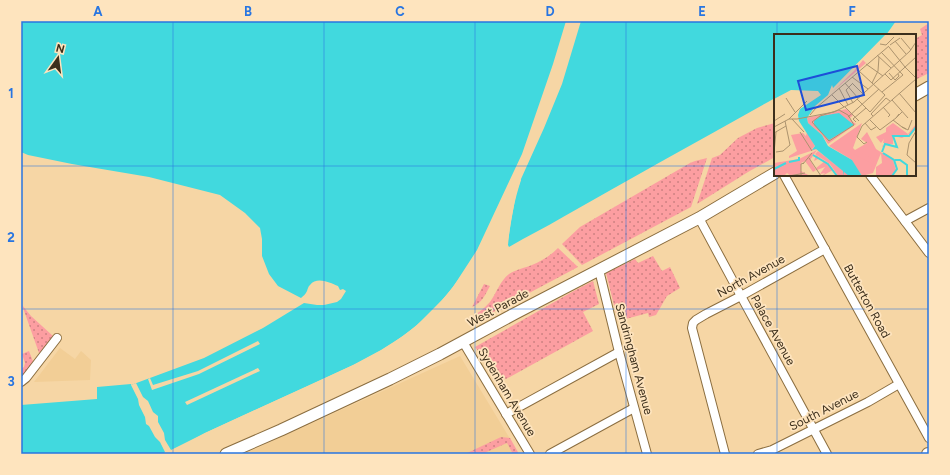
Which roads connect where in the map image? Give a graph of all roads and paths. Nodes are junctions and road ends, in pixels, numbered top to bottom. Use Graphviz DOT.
graph roads {
  1 [pos="929,87"];
  2 [pos="916,94"];
  3 [pos="774,174"];
  4 [pos="785,176"];
  5 [pos="871,176"];
  6 [pos="929,208"];
  7 [pos="699,218"];
  8 [pos="905,221"];
  9 [pos="825,249"];
  10 [pos="929,253"];
  11 [pos="599,270"];
  12 [pos="741,296"];
  13 [pos="58,338"];
  14 [pos="463,342"];
  15 [pos="619,352"];
  16 [pos="21,382"];
  17 [pos="899,384"];
  18 [pos="634,408"];
  19 [pos="506,414"];
  20 [pos="814,429"];
  21 [pos="929,438"];
  22 [pos="226,454"];
  23 [pos="530,454"];
  24 [pos="550,454"];
  25 [pos="646,454"];
  26 [pos="725,454"];
  27 [pos="758,454"];
  28 [pos="827,454"];
  1 -- 2 [label="main road"];
  3 -- 7 [label="main road, West Parade"];
  4 -- 9 [label="street, Butterton Road"];
  5 -- 8 [label="street"];
  6 -- 8 [label="street"];
  7 -- 11 [label="main road, West Parade"];
  7 -- 12 [label="street, Palace Avenue"];
  8 -- 10 [label="street"];
  9 -- 12 [label="street, North Avenue"];
  9 -- 17 [label="street, Butterton Road"];
  11 -- 14 [label="main road, West Parade"];
  11 -- 15 [label="street, Sandringham Avenue"];
  12 -- 20 [label="street, Palace Avenue"];
  12 -- 26 [label="street, North Avenue"];
  13 -- 16 [label="street"];
  14 -- 19 [label="street, Sydenham Avenue"];
  14 -- 22 [label="main road, West Parade"];
  15 -- 18 [label="street, Sandringham Avenue"];
  15 -- 19 [label="street"];
  17 -- 20 [label="street, South Avenue"];
  17 -- 21 [label="street, Butterton Road"];
  18 -- 24 [label="street"];
  18 -- 25 [label="street, Sandringham Avenue"];
  19 -- 23 [label="street, Sydenham Avenue"];
  20 -- 27 [label="street, South Avenue"];
  20 -- 28 [label="street, Palace Avenue"];
}
